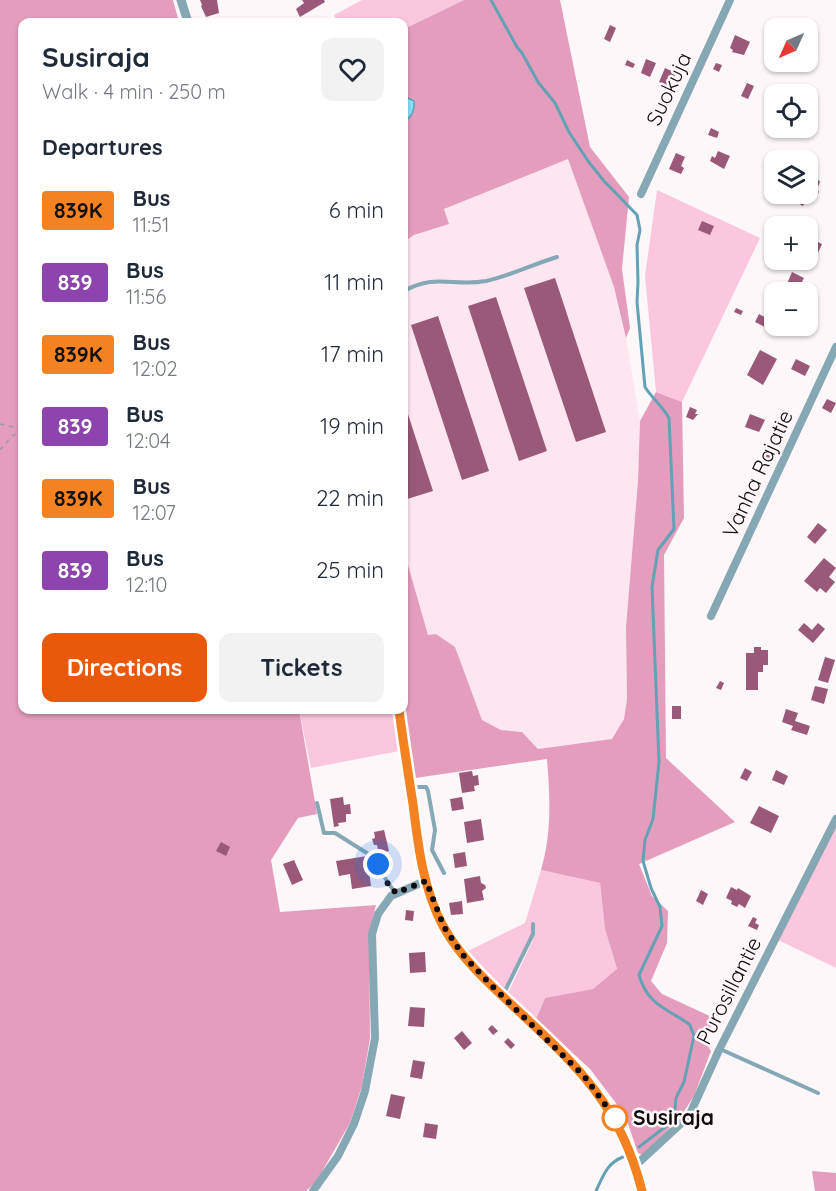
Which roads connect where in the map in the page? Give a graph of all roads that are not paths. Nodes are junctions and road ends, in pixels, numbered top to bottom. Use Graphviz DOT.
graph roads {
  1 [pos="181,0"];
  2 [pos="730,0"];
  3 [pos="187,18"];
  4 [pos="641,194"];
  5 [pos="557,256"];
  6 [pos="408,289"];
  7 [pos="836,347"];
  8 [pos="711,616"];
  9 [pos="400,714"];
  10 [pos="410,788"];
  11 [pos="317,803"];
  12 [pos="836,819"];
  13 [pos="444,873"];
  14 [pos="426,881"];
  15 [pos="396,893"];
  16 [pos="533,924"];
  17 [pos="502,996"];
  18 [pos="720,1048"];
  19 [pos="818,1094"];
  20 [pos="635,1166"];
  21 [pos="313,1191"];
  22 [pos="642,1191"];
  1 -- 3 [label="street"];
  2 -- 4 [label="street, Suokuja"];
  5 -- 6 [label="lane"];
  7 -- 8 [label="street, Vanha Rajatie"];
  9 -- 10 [label="street"];
  10 -- 13 [label="lane"];
  10 -- 14 [label="street"];
  11 -- 15 [label="lane"];
  12 -- 18 [label="street, Purosillantie"];
  14 -- 15 [label="street"];
  14 -- 17 [label="street"];
  15 -- 21 [label="street"];
  16 -- 17 [label="lane"];
  17 -- 20 [label="street"];
  18 -- 19 [label="lane"];
  18 -- 20 [label="street, Purosillantie"];
  20 -- 22 [label="street"];
}
